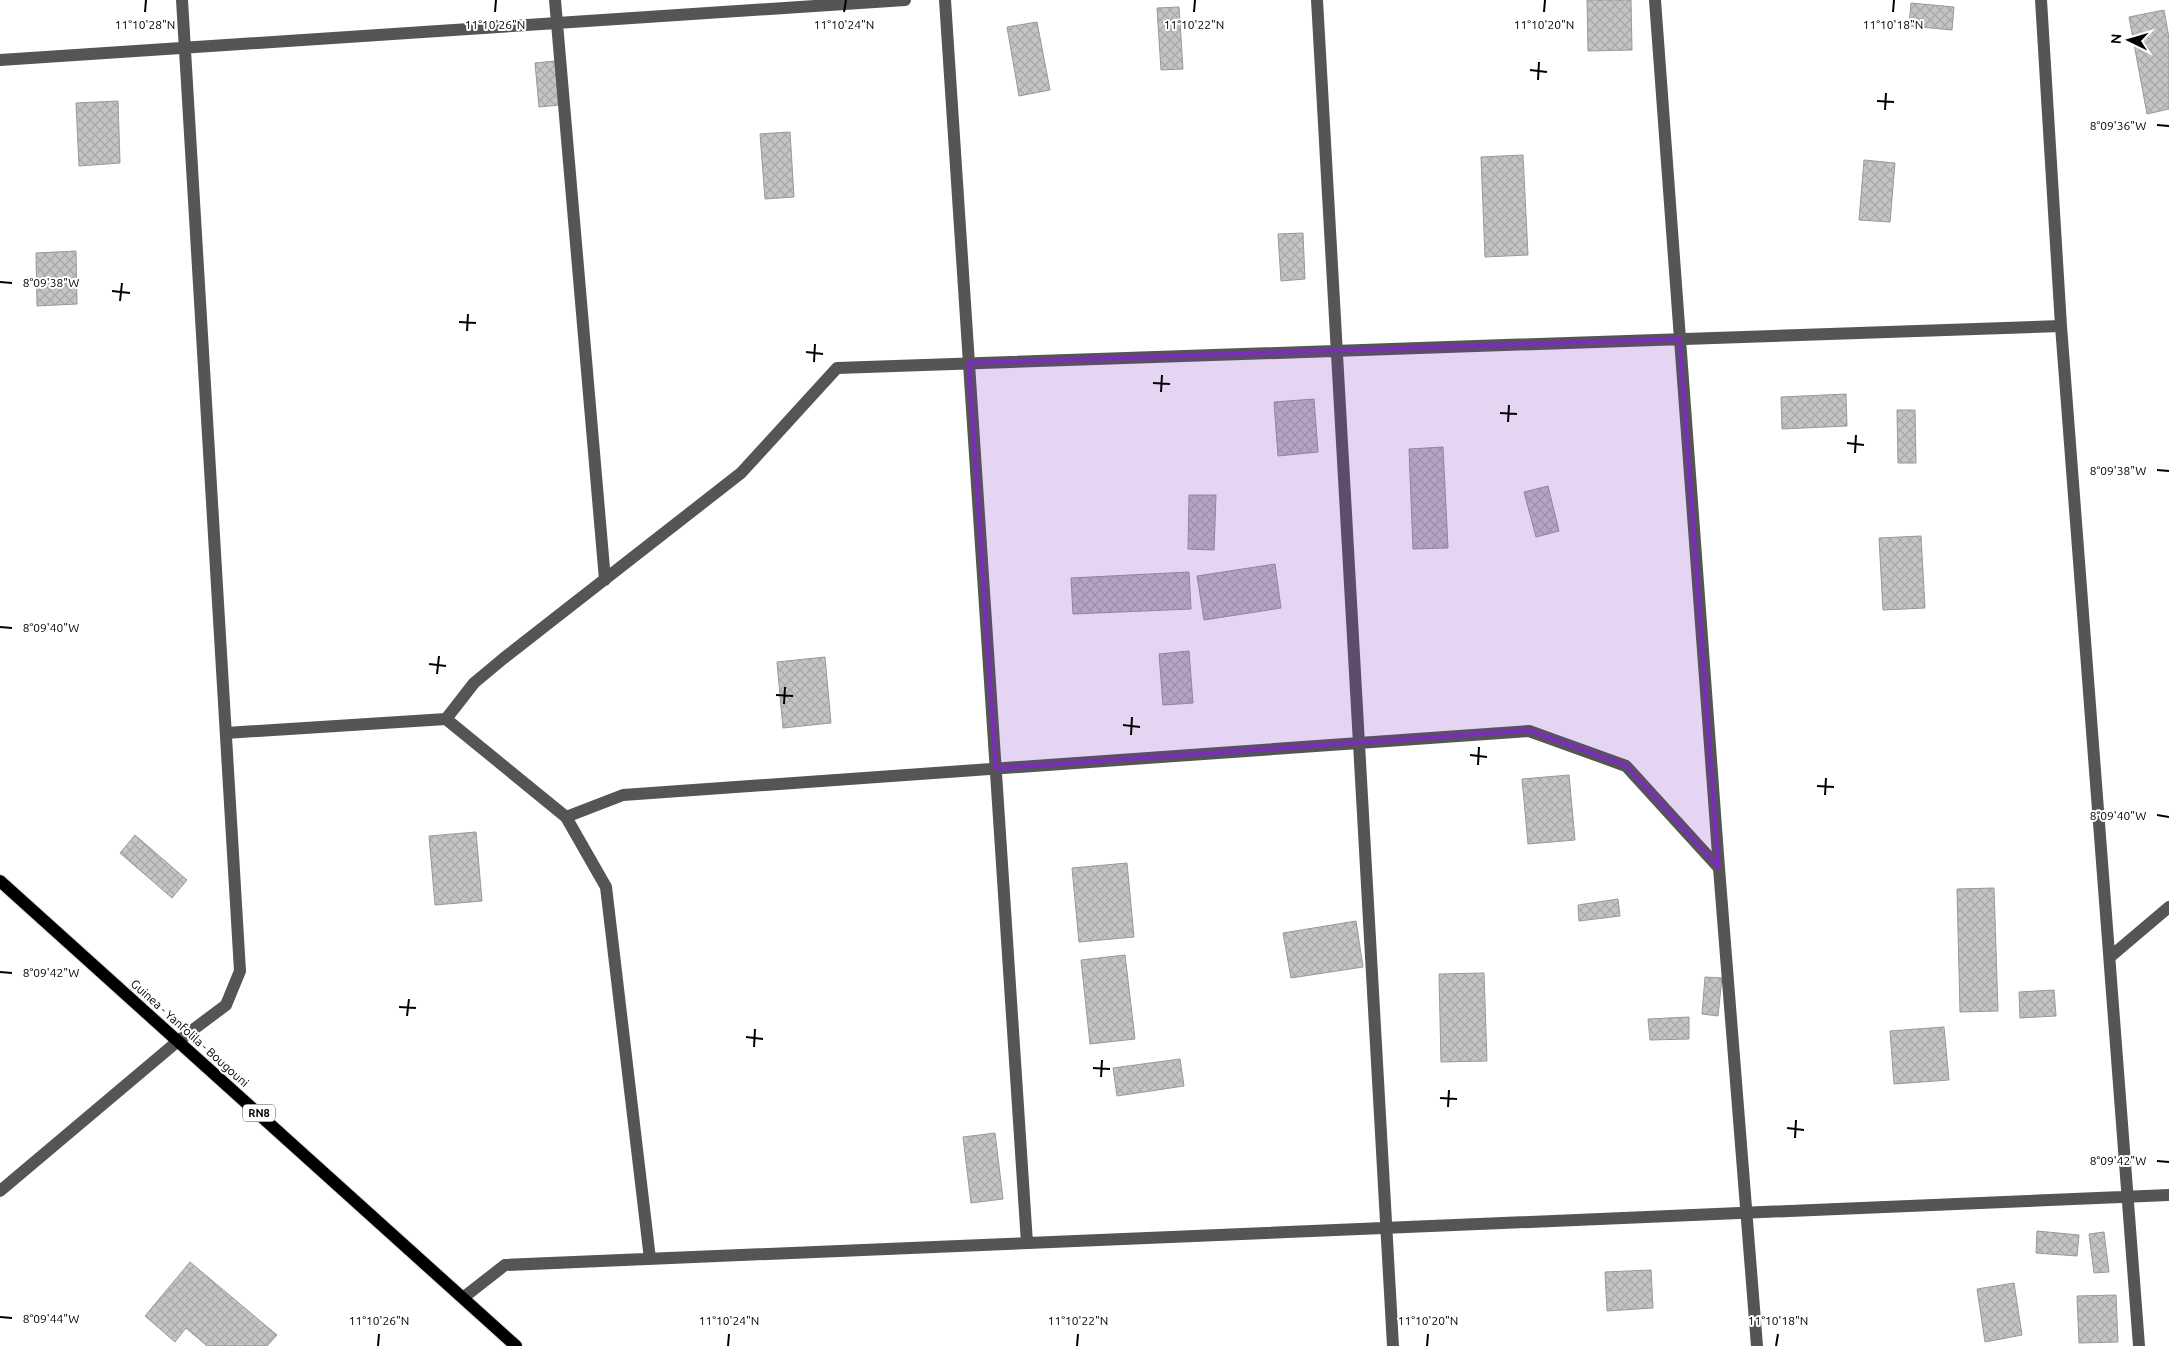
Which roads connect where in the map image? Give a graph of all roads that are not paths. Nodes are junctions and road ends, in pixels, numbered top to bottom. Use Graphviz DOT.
graph roads {
  1 [pos="182,0"];
  2 [pos="555,0"];
  3 [pos="905,0"];
  4 [pos="945,0"];
  5 [pos="1316,0"];
  6 [pos="1655,0"];
  7 [pos="2041,0"];
  8 [pos="557,23"];
  9 [pos="185,48"];
  10 [pos="0,60"];
  11 [pos="2061,326"];
  12 [pos="1680,339"];
  13 [pos="1337,350"];
  14 [pos="969,363"];
  15 [pos="605,580"];
  16 [pos="446,719"];
  17 [pos="226,733"];
  18 [pos="1359,743"];
  19 [pos="996,769"];
  20 [pos="566,817"];
  21 [pos="1719,868"];
  22 [pos="0,882"];
  23 [pos="2169,907"];
  24 [pos="2110,957"];
  25 [pos="178,1040"];
  26 [pos="0,1191"];
  27 [pos="2169,1195"];
  28 [pos="2128,1197"];
  29 [pos="1747,1213"];
  30 [pos="1386,1228"];
  31 [pos="1027,1243"];
  32 [pos="650,1259"];
  33 [pos="464,1297"];
  34 [pos="516,1346"];
  35 [pos="1393,1346"];
  36 [pos="1757,1346"];
  37 [pos="2139,1346"];
  1 -- 9 [label="street"];
  2 -- 8 [label="street"];
  3 -- 8 [label="street"];
  4 -- 14 [label="street"];
  5 -- 13 [label="street"];
  6 -- 12 [label="street"];
  7 -- 11 [label="street"];
  8 -- 9 [label="street"];
  8 -- 15 [label="street"];
  9 -- 10 [label="street"];
  9 -- 17 [label="street"];
  11 -- 12 [label="street"];
  11 -- 24 [label="street"];
  12 -- 13 [label="street"];
  12 -- 21 [label="street"];
  13 -- 14 [label="street"];
  13 -- 18 [label="street"];
  14 -- 15 [label="street"];
  14 -- 19 [label="street"];
  15 -- 16 [label="street"];
  16 -- 17 [label="street"];
  16 -- 20 [label="street"];
  17 -- 25 [label="street"];
  18 -- 19 [label="street"];
  18 -- 21 [label="street"];
  18 -- 30 [label="street"];
  19 -- 20 [label="street"];
  19 -- 31 [label="street"];
  20 -- 32 [label="street"];
  21 -- 29 [label="street"];
  22 -- 25 [label="main road, Guinea - Yanfolila - Bougouni / RN8"];
  23 -- 24 [label="street"];
  24 -- 28 [label="street"];
  25 -- 26 [label="street"];
  25 -- 33 [label="main road, Guinea - Yanfolila - Bougouni / RN8"];
  27 -- 28 [label="street"];
  28 -- 29 [label="street"];
  28 -- 37 [label="street"];
  29 -- 30 [label="street"];
  29 -- 36 [label="street"];
  30 -- 31 [label="street"];
  30 -- 35 [label="street"];
  31 -- 32 [label="street"];
  32 -- 33 [label="street"];
  33 -- 34 [label="main road, Guinea - Yanfolila - Bougouni / RN8"];
}
